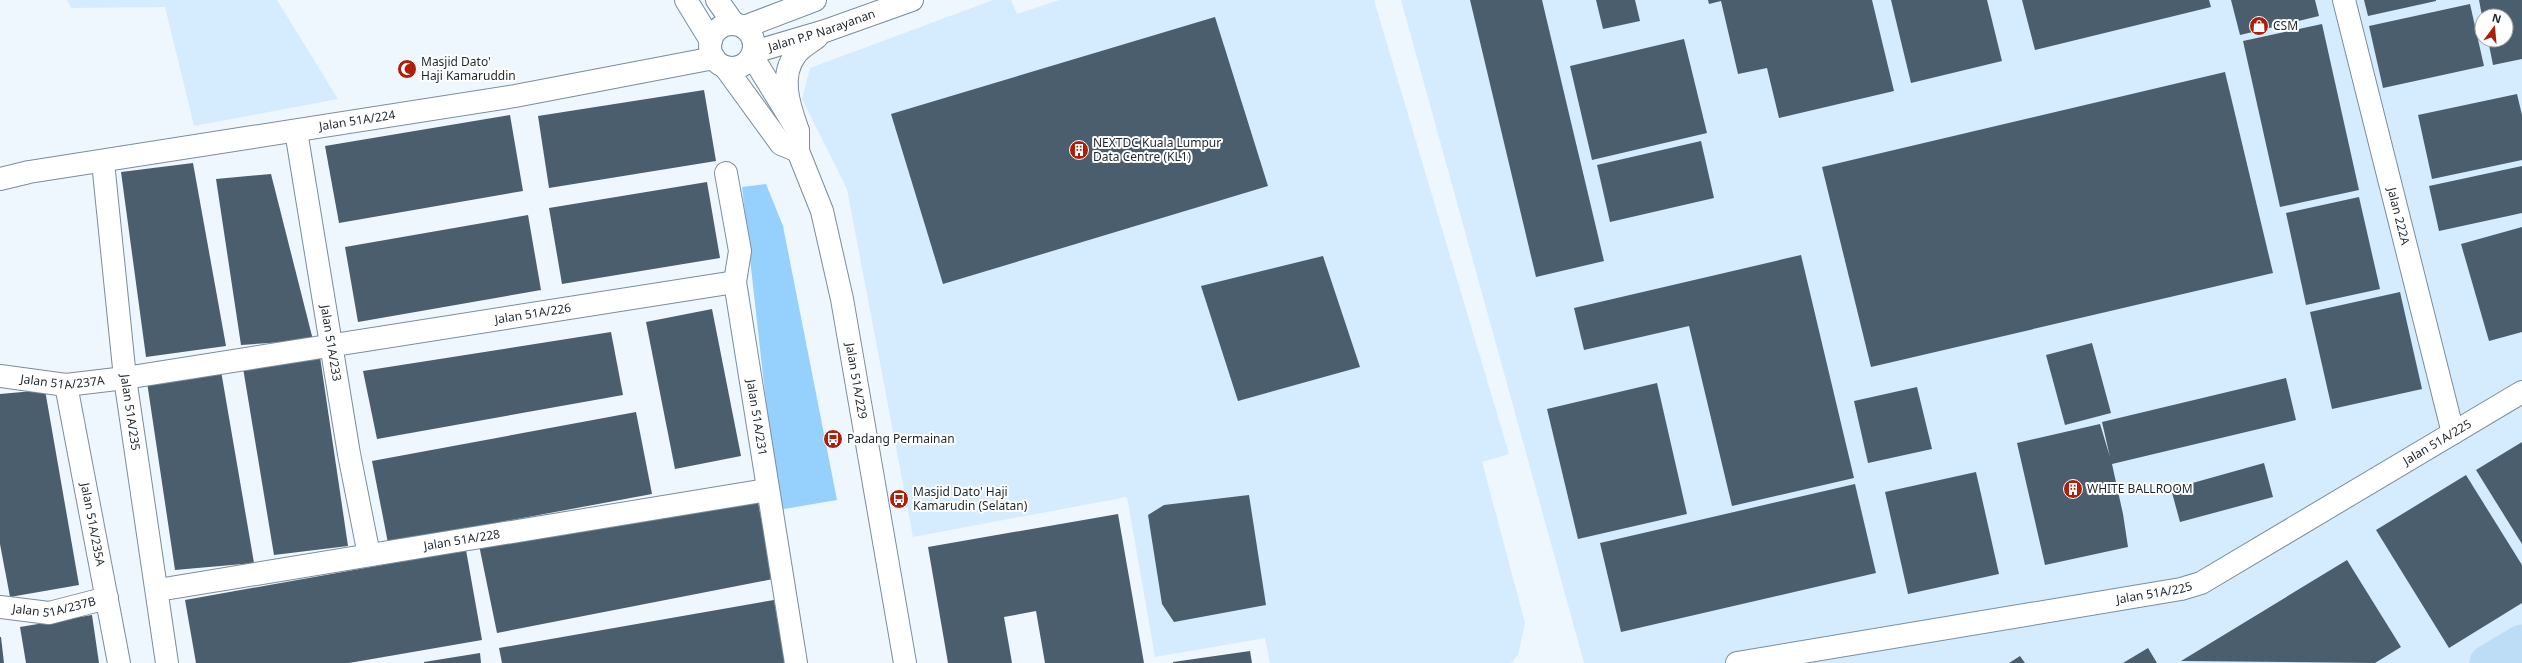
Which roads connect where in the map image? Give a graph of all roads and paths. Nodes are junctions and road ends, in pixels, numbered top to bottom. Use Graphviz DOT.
graph roads {
  1 [pos="686,0"];
  2 [pos="717,0"];
  3 [pos="815,0"];
  4 [pos="912,0"];
  5 [pos="2344,0"];
  6 [pos="739,25"];
  7 [pos="825,31"];
  8 [pos="753,54"];
  9 [pos="717,55"];
  10 [pos="296,131"];
  11 [pos="798,141"];
  12 [pos="103,162"];
  13 [pos="726,173"];
  14 [pos="0,179"];
  15 [pos="735,282"];
  16 [pos="331,345"];
  17 [pos="0,376"];
  18 [pos="125,378"];
  19 [pos="66,385"];
  20 [pos="2522,392"];
  21 [pos="2452,433"];
  22 [pos="767,490"];
  23 [pos="369,555"];
  24 [pos="158,590"];
  25 [pos="107,598"];
  26 [pos="0,607"];
  27 [pos="119,663"];
  28 [pos="167,663"];
  29 [pos="796,663"];
  30 [pos="904,663"];
  31 [pos="1737,663"];
  1 -- 9 [label="street"];
  2 -- 6 [label="street"];
  3 -- 6 [label="street"];
  4 -- 7 [label="street, Jalan P.P Narayanan"];
  5 -- 21 [label="street, Jalan 222A"];
  6 -- 8 [label="street"];
  6 -- 9 [label="street"];
  7 -- 8 [label="street, Jalan P.P Narayanan"];
  7 -- 11 [label="street"];
  8 -- 9 [label="street"];
  8 -- 11 [label="street, Jalan 51A/229"];
  9 -- 10 [label="street, Jalan 51A/224"];
  9 -- 11 [label="street"];
  10 -- 12 [label="street, Jalan 51A/224"];
  10 -- 16 [label="street, Jalan 51A/233"];
  11 -- 30 [label="street, Jalan 51A/229"];
  12 -- 14 [label="street, Jalan 51A/224"];
  12 -- 18 [label="street, Jalan 51A/235"];
  13 -- 15 [label="street, Jalan 51A/231"];
  15 -- 16 [label="street, Jalan 51A/226"];
  15 -- 22 [label="street, Jalan 51A/231"];
  16 -- 18 [label="street, Jalan 51A/226"];
  16 -- 23 [label="street, Jalan 51A/233"];
  17 -- 19 [label="street, Jalan 51A/237A"];
  18 -- 19 [label="street, Jalan 51A/237A"];
  18 -- 24 [label="street, Jalan 51A/235"];
  19 -- 25 [label="street, Jalan 51A/235A"];
  20 -- 21 [label="street, Jalan 51A/225"];
  21 -- 31 [label="street, Jalan 51A/225"];
  22 -- 23 [label="street, Jalan 51A/228"];
  22 -- 29 [label="street, Jalan 51A/231"];
  23 -- 24 [label="street, Jalan 51A/228"];
  24 -- 28 [label="street, Jalan 51A/235"];
  25 -- 26 [label="street, Jalan 51A/237B"];
  25 -- 27 [label="street, Jalan 51A/235A"];
}
